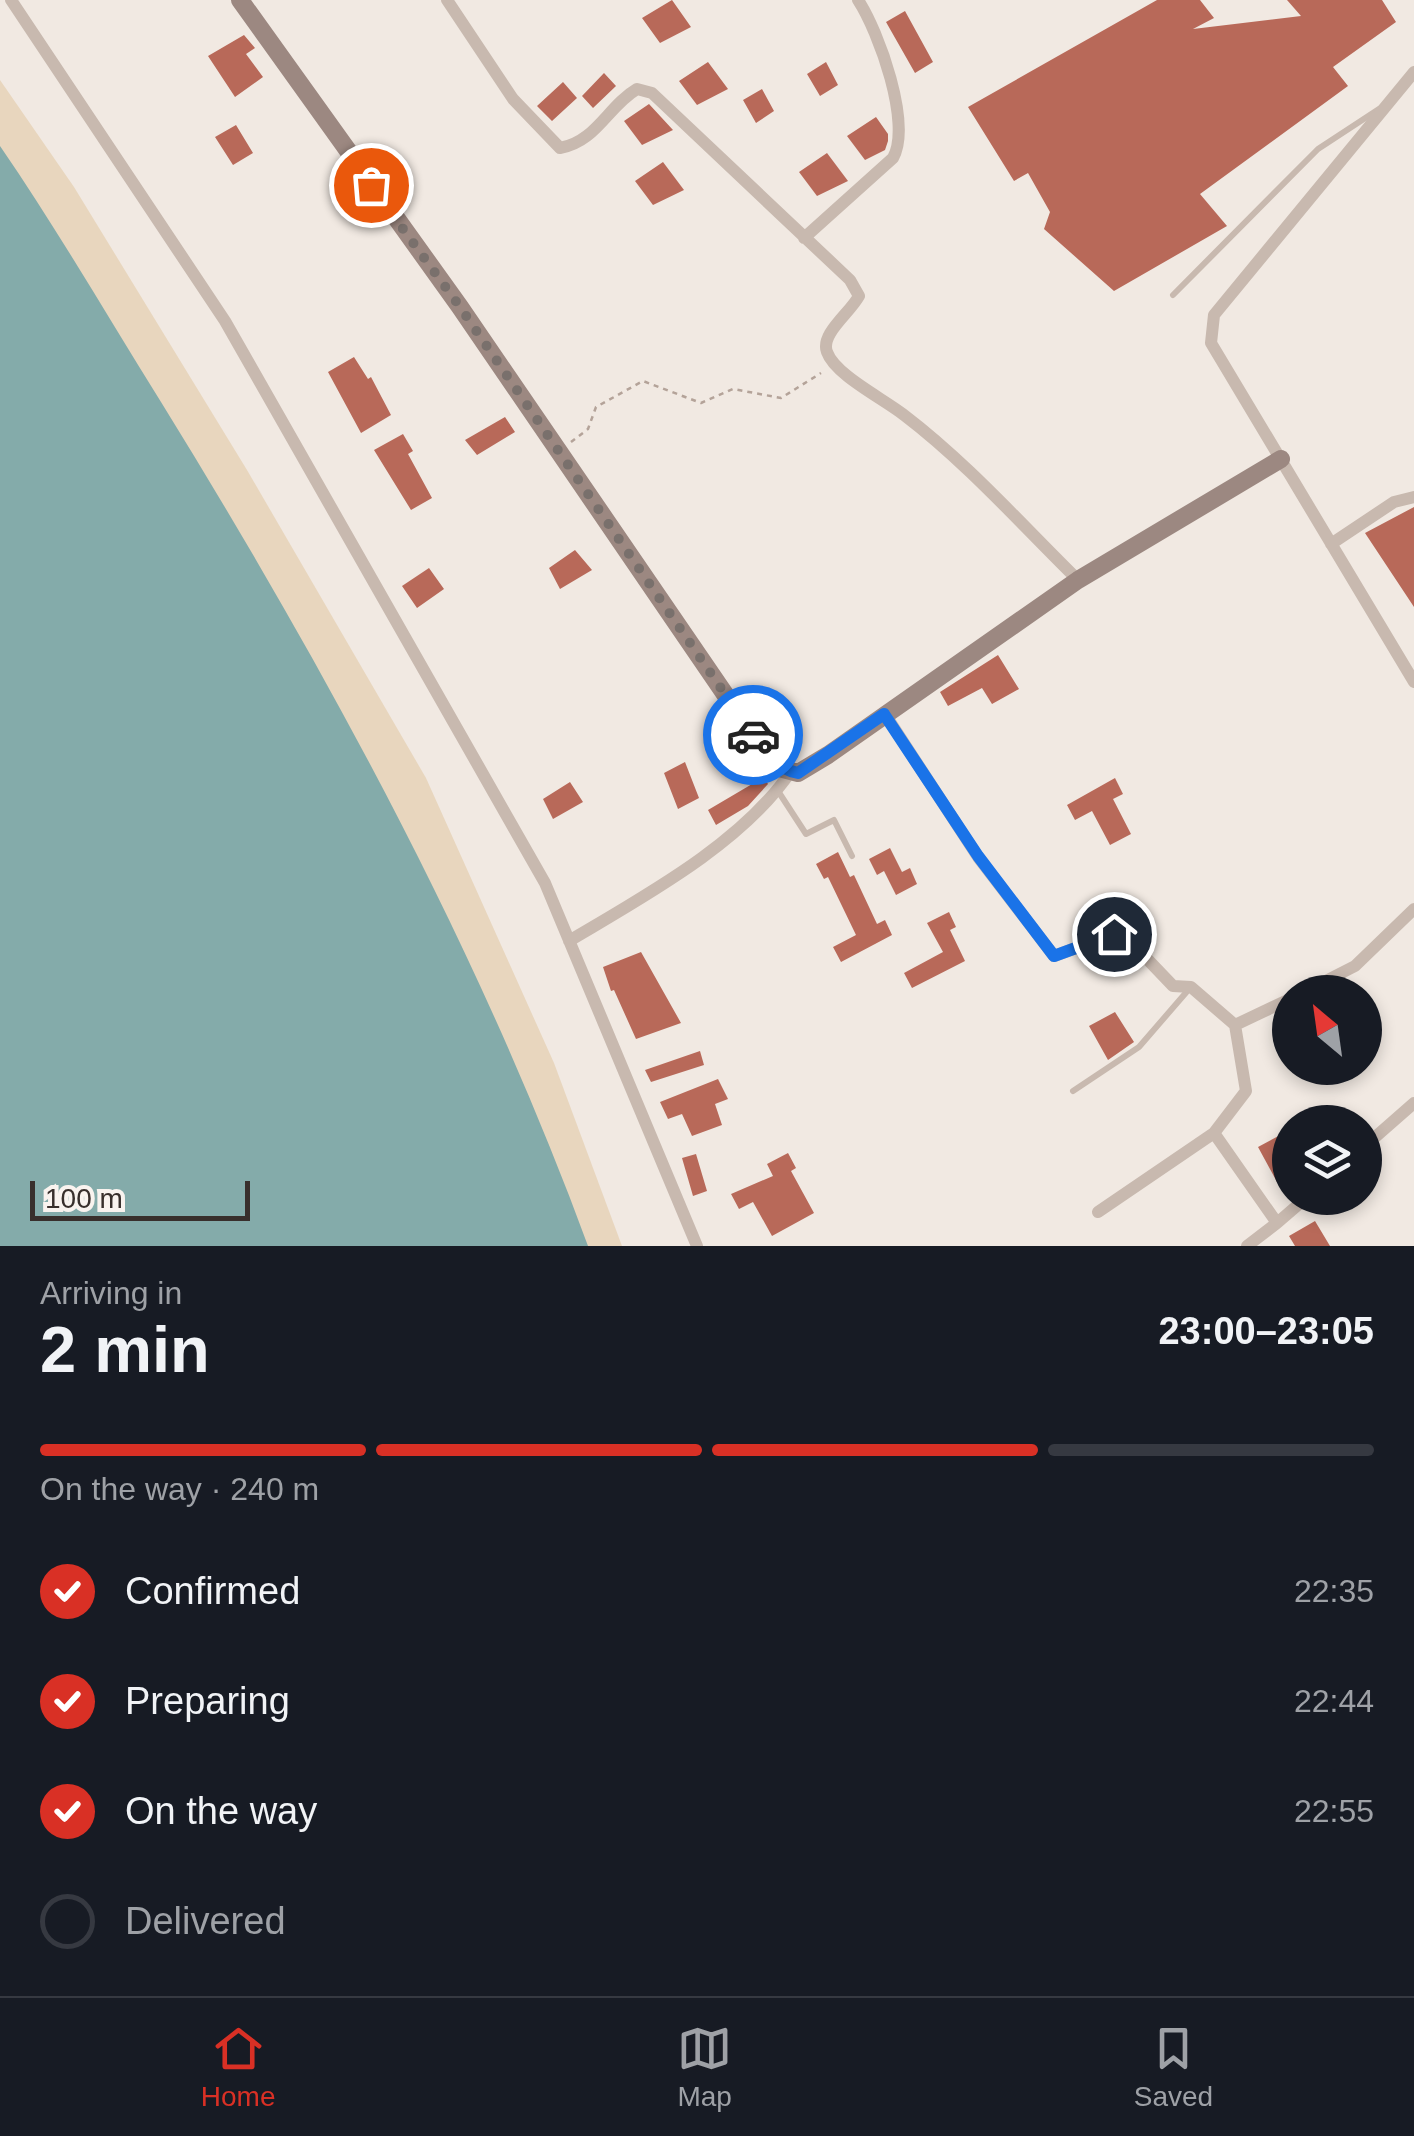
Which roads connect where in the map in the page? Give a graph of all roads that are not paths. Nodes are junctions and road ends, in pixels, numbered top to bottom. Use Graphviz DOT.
graph roads {
  1 [pos="11,0"];
  2 [pos="240,0"];
  3 [pos="447,0"];
  4 [pos="858,0"];
  5 [pos="1414,72"];
  6 [pos="1389,102"];
  7 [pos="804,238"];
  8 [pos="1173,295"];
  9 [pos="1281,460"];
  10 [pos="1414,496"];
  11 [pos="1331,544"];
  12 [pos="1078,580"];
  13 [pos="1414,682"];
  14 [pos="884,714"];
  15 [pos="791,771"];
  16 [pos="778,791"];
  17 [pos="852,856"];
  18 [pos="1414,910"];
  19 [pos="1401,922"];
  20 [pos="1414,934"];
  21 [pos="570,941"];
  22 [pos="1337,975"];
  23 [pos="1191,986"];
  24 [pos="1272,1008"];
  25 [pos="1235,1025"];
  26 [pos="1073,1091"];
  27 [pos="1414,1102"];
  28 [pos="1382,1131"];
  29 [pos="1214,1133"];
  30 [pos="1098,1212"];
  31 [pos="1286,1215"];
  32 [pos="1277,1223"];
  33 [pos="696,1246"];
  34 [pos="1247,1246"];
  1 -- 21 [label="street"];
  2 -- 15 [label="street"];
  3 -- 7 [label="street"];
  4 -- 7 [label="street"];
  5 -- 6 [label="street"];
  6 -- 8 [label="lane"];
  6 -- 9 [label="street"];
  7 -- 12 [label="street"];
  9 -- 11 [label="street"];
  9 -- 12 [label="street"];
  10 -- 11 [label="street"];
  11 -- 13 [label="street"];
  12 -- 14 [label="street"];
  14 -- 15 [label="street"];
  14 -- 23 [label="street"];
  15 -- 16 [label="street"];
  16 -- 17 [label="lane"];
  16 -- 21 [label="street"];
  18 -- 19 [label="street"];
  19 -- 20 [label="street"];
  19 -- 22 [label="street"];
  21 -- 33 [label="street"];
  23 -- 25 [label="street"];
  23 -- 26 [label="lane"];
  24 -- 25 [label="street"];
  25 -- 29 [label="street"];
  27 -- 28 [label="street"];
  29 -- 30 [label="street"];
  29 -- 32 [label="street"];
  31 -- 32 [label="street"];
  32 -- 34 [label="street"];
}
